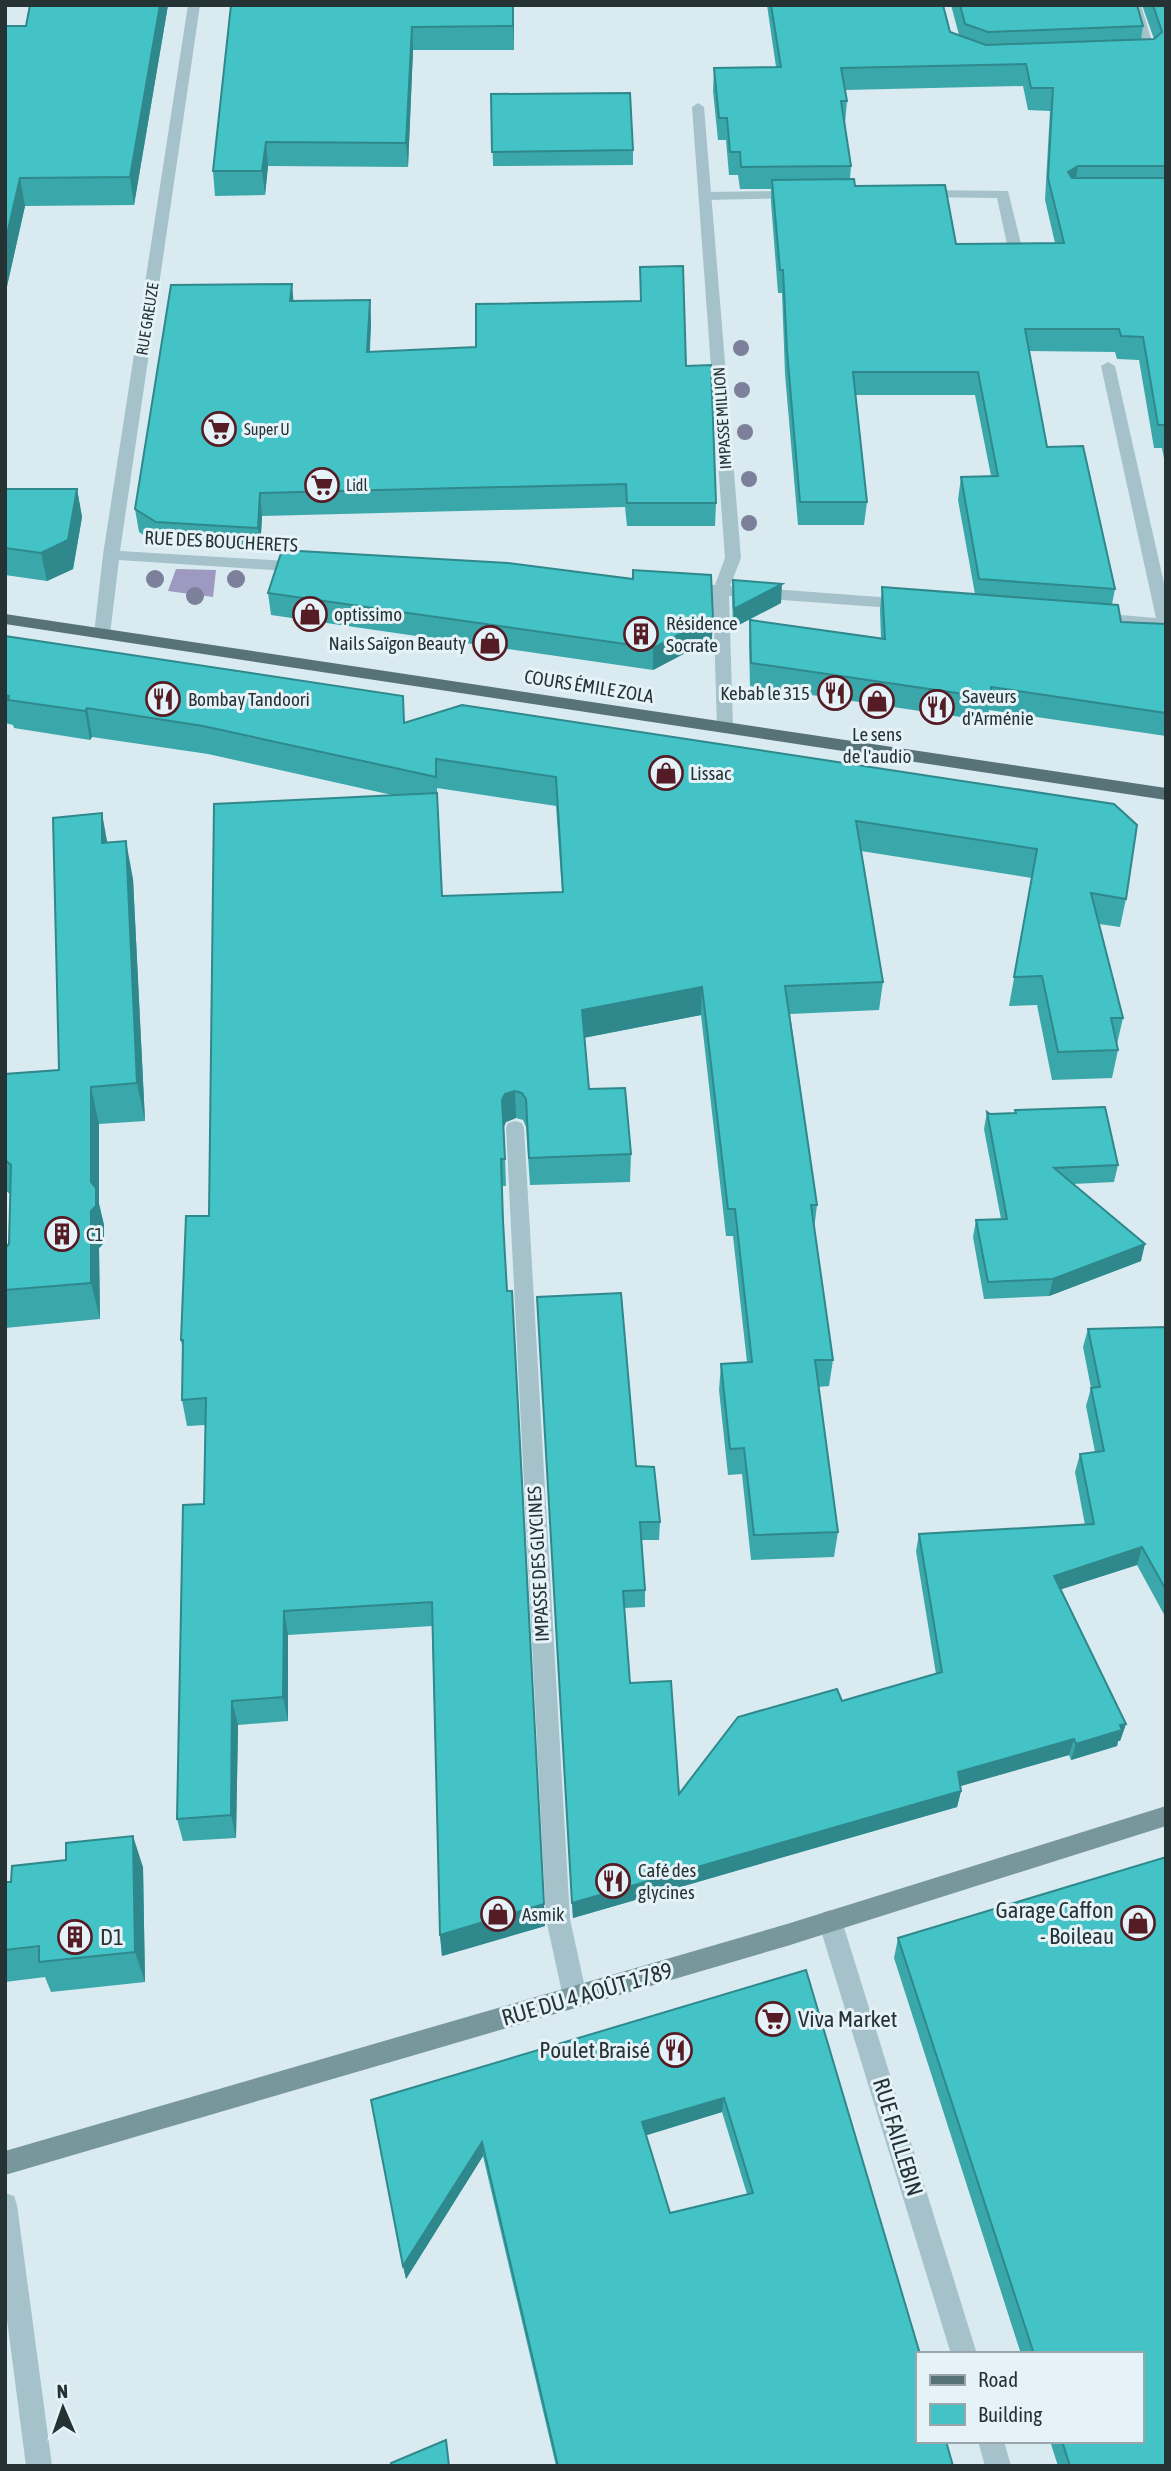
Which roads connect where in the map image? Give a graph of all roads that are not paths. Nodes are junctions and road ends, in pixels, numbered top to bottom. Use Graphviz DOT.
graph roads {
  1 [pos="194,5"];
  2 [pos="1135,5"];
  3 [pos="1123,56"];
  4 [pos="698,107"];
  5 [pos="909,194"];
  6 [pos="814,195"];
  7 [pos="705,196"];
  8 [pos="1014,244"];
  9 [pos="1108,366"];
  10 [pos="111,555"];
  11 [pos="323,568"];
  12 [pos="671,588"];
  13 [pos="721,590"];
  14 [pos="916,605"];
  15 [pos="1081,617"];
  16 [pos="5,619"];
  17 [pos="1165,624"];
  18 [pos="102,634"];
  19 [pos="725,727"];
  20 [pos="1166,794"];
  21 [pos="515,1128"];
  22 [pos="1166,1816"];
  23 [pos="830,1921"];
  24 [pos="575,1997"];
  25 [pos="5,2163"];
  26 [pos="5,2205"];
  27 [pos="963,2352"];
  28 [pos="992,2443"];
  29 [pos="39,2466"];
  30 [pos="998,2466"];
  1 -- 10 [label="street, RUE GREUZE"];
  2 -- 3 [label="street"];
  4 -- 7 [label="street, IMPASSE MILLION"];
  5 -- 8 [label="street"];
  6 -- 7 [label="street"];
  7 -- 13 [label="street, IMPASSE MILLION"];
  9 -- 17 [label="street"];
  10 -- 11 [label="street, RUE DES BOUCHERETS"];
  10 -- 18 [label="street, RUE GREUZE"];
  12 -- 13 [label="street"];
  13 -- 14 [label="street"];
  13 -- 19 [label="street, IMPASSE MILLION"];
  15 -- 17 [label="street"];
  16 -- 18 [label="main road, COURS ÉMILE ZOLA"];
  18 -- 19 [label="main road, COURS ÉMILE ZOLA"];
  19 -- 20 [label="main road, COURS ÉMILE ZOLA"];
  21 -- 24 [label="street, IMPASSE DES GLYCINES"];
  22 -- 23 [label="main road, RUE DU 4 AOÛT 1789"];
  23 -- 24 [label="main road, RUE DU 4 AOÛT 1789"];
  23 -- 27 [label="street, RUE FAILLEBIN"];
  24 -- 25 [label="main road, RUE DU 4 AOÛT 1789"];
  26 -- 29 [label="street"];
  28 -- 30 [label="street"];
}
